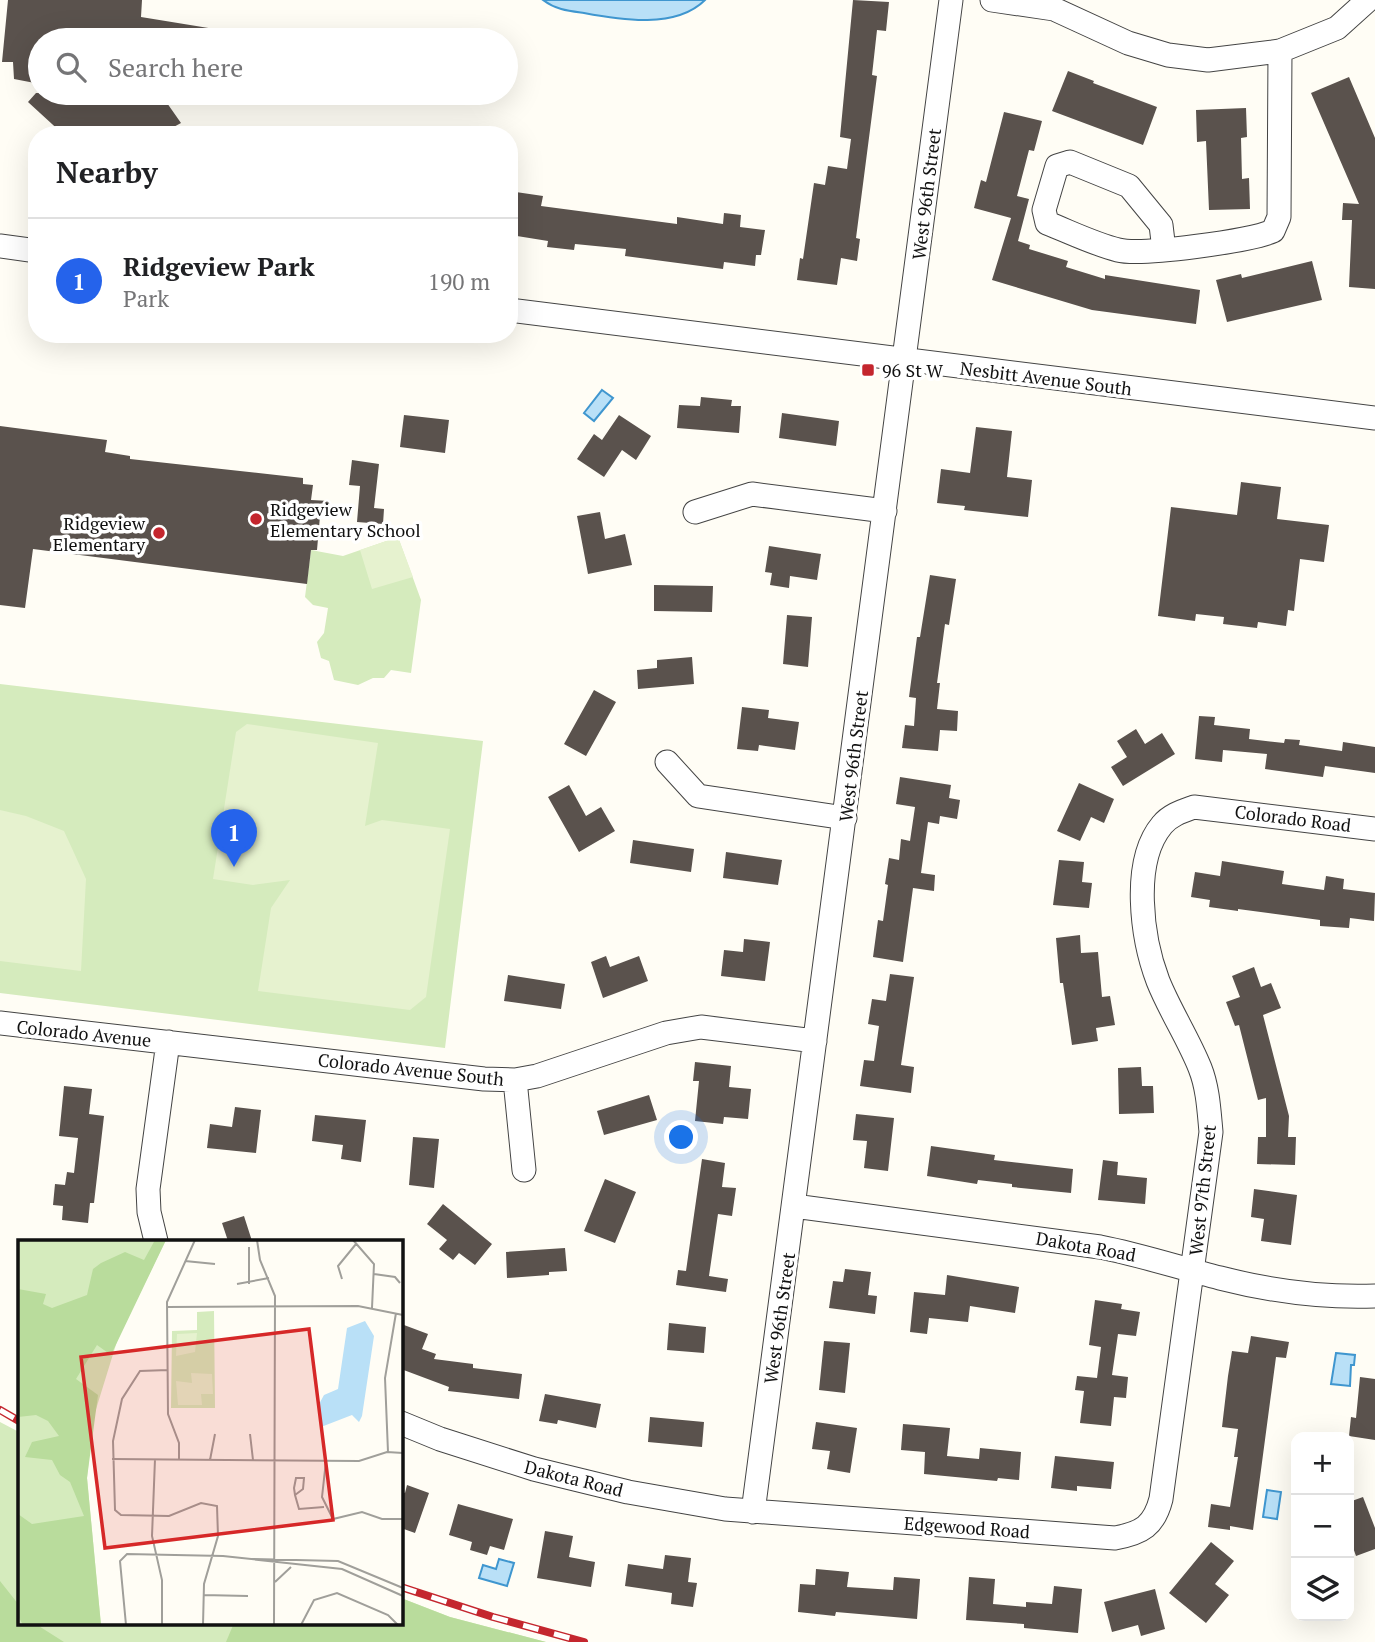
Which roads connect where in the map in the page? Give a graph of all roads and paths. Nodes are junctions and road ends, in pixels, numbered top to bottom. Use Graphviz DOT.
graph roads {
  1 [pos="951,0"];
  2 [pos="992,0"];
  3 [pos="1367,0"];
  4 [pos="1280,51"];
  5 [pos="0,246"];
  6 [pos="28,250"];
  7 [pos="1164,250"];
  8 [pos="518,311"];
  9 [pos="905,360"];
  10 [pos="1375,418"];
  11 [pos="695,512"];
  12 [pos="885,512"];
  13 [pos="667,762"];
  14 [pos="1212,808"];
  15 [pos="845,818"];
  16 [pos="1375,829"];
  17 [pos="0,1023"];
  18 [pos="815,1041"];
  19 [pos="168,1042"];
  20 [pos="514,1080"];
  21 [pos="524,1170"];
  22 [pos="794,1206"];
  23 [pos="156,1240"];
  24 [pos="1193,1270"];
  25 [pos="1375,1296"];
  26 [pos="402,1423"];
  27 [pos="1161,1499"];
  28 [pos="753,1512"];
  1 -- 9 [label="street, West 96th Street"];
  2 -- 4 [label="street"];
  3 -- 4 [label="street"];
  4 -- 7 [label="street"];
  5 -- 6 [label="street"];
  7 -- 7 [label="street"];
  8 -- 9 [label="street, Nesbitt Avenue South"];
  9 -- 10 [label="street, Nesbitt Avenue South"];
  9 -- 12 [label="street, West 96th Street"];
  11 -- 12 [label="street"];
  12 -- 15 [label="street, West 96th Street"];
  13 -- 15 [label="street"];
  14 -- 16 [label="street, Colorado Road"];
  14 -- 24 [label="street, West 97th Street"];
  15 -- 18 [label="street, West 96th Street"];
  17 -- 19 [label="street, Colorado Avenue"];
  18 -- 20 [label="street, Colorado Avenue South"];
  18 -- 22 [label="street, West 96th Street"];
  19 -- 20 [label="street, Colorado Avenue South"];
  19 -- 23 [label="street"];
  20 -- 21 [label="street"];
  22 -- 24 [label="street, Dakota Road"];
  22 -- 28 [label="street, West 96th Street"];
  24 -- 25 [label="street, Dakota Road"];
  24 -- 27 [label="street, West 97th Street"];
  26 -- 28 [label="street, Dakota Road"];
  27 -- 28 [label="street, Edgewood Road"];
}
